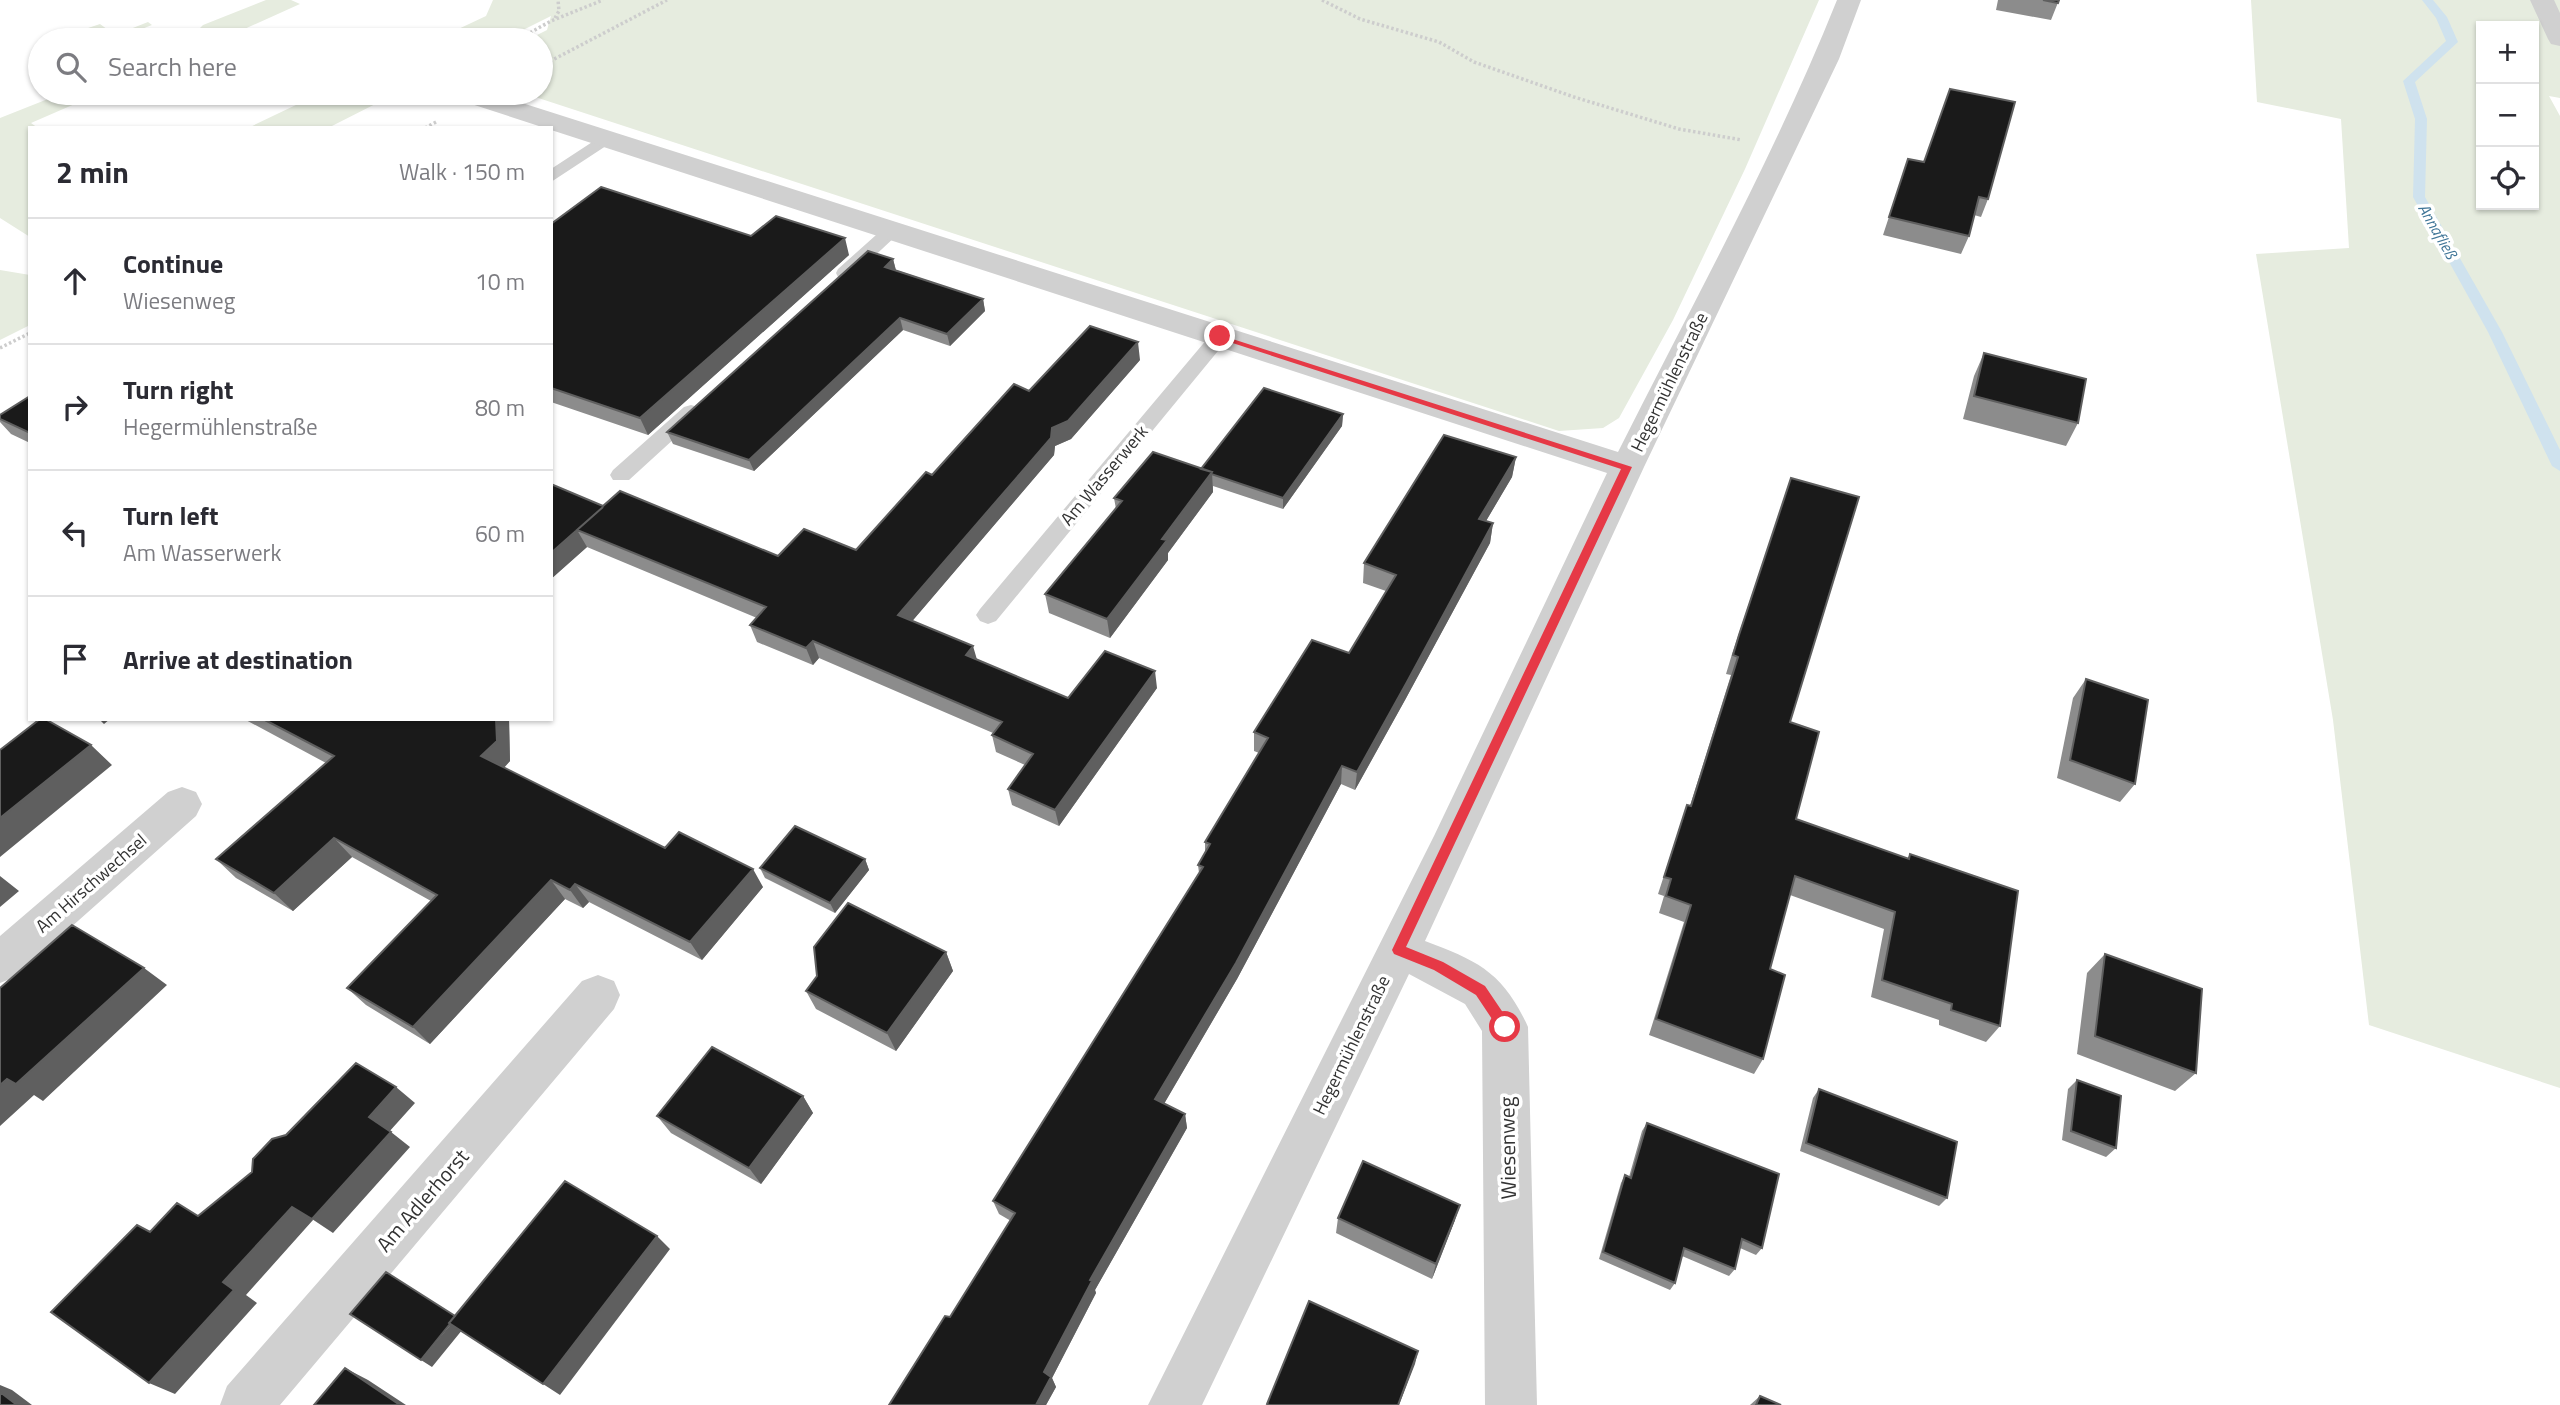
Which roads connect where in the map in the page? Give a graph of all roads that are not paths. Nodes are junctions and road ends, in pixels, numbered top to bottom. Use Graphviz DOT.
graph roads {
  1 [pos="1849,0"];
  2 [pos="2542,0"];
  3 [pos="2560,39"];
  4 [pos="503,105"];
  5 [pos="606,138"];
  6 [pos="553,176"];
  7 [pos="891,231"];
  8 [pos="829,288"];
  9 [pos="1220,336"];
  10 [pos="704,400"];
  11 [pos="1627,467"];
  12 [pos="621,475"];
  13 [pos="988,615"];
  14 [pos="182,804"];
  15 [pos="1398,950"];
  16 [pos="0,963"];
  17 [pos="598,995"];
  18 [pos="247,1405"];
  19 [pos="1174,1405"];
  20 [pos="1511,1405"];
  1 -- 11 [label="street, Hegermühlenstraße"];
  2 -- 3 [label="street"];
  4 -- 5 [label="street"];
  5 -- 6 [label="lane"];
  5 -- 7 [label="street"];
  7 -- 8 [label="lane"];
  7 -- 9 [label="street"];
  9 -- 11 [label="street"];
  9 -- 13 [label="lane, Am Wasserwerk"];
  10 -- 12 [label="lane"];
  11 -- 15 [label="street, Hegermühlenstraße"];
  14 -- 16 [label="street, Am Hirschwechsel"];
  15 -- 19 [label="street, Hegermühlenstraße"];
  15 -- 20 [label="street, Wiesenweg"];
  17 -- 18 [label="street, Am Adlerhorst"];
}
